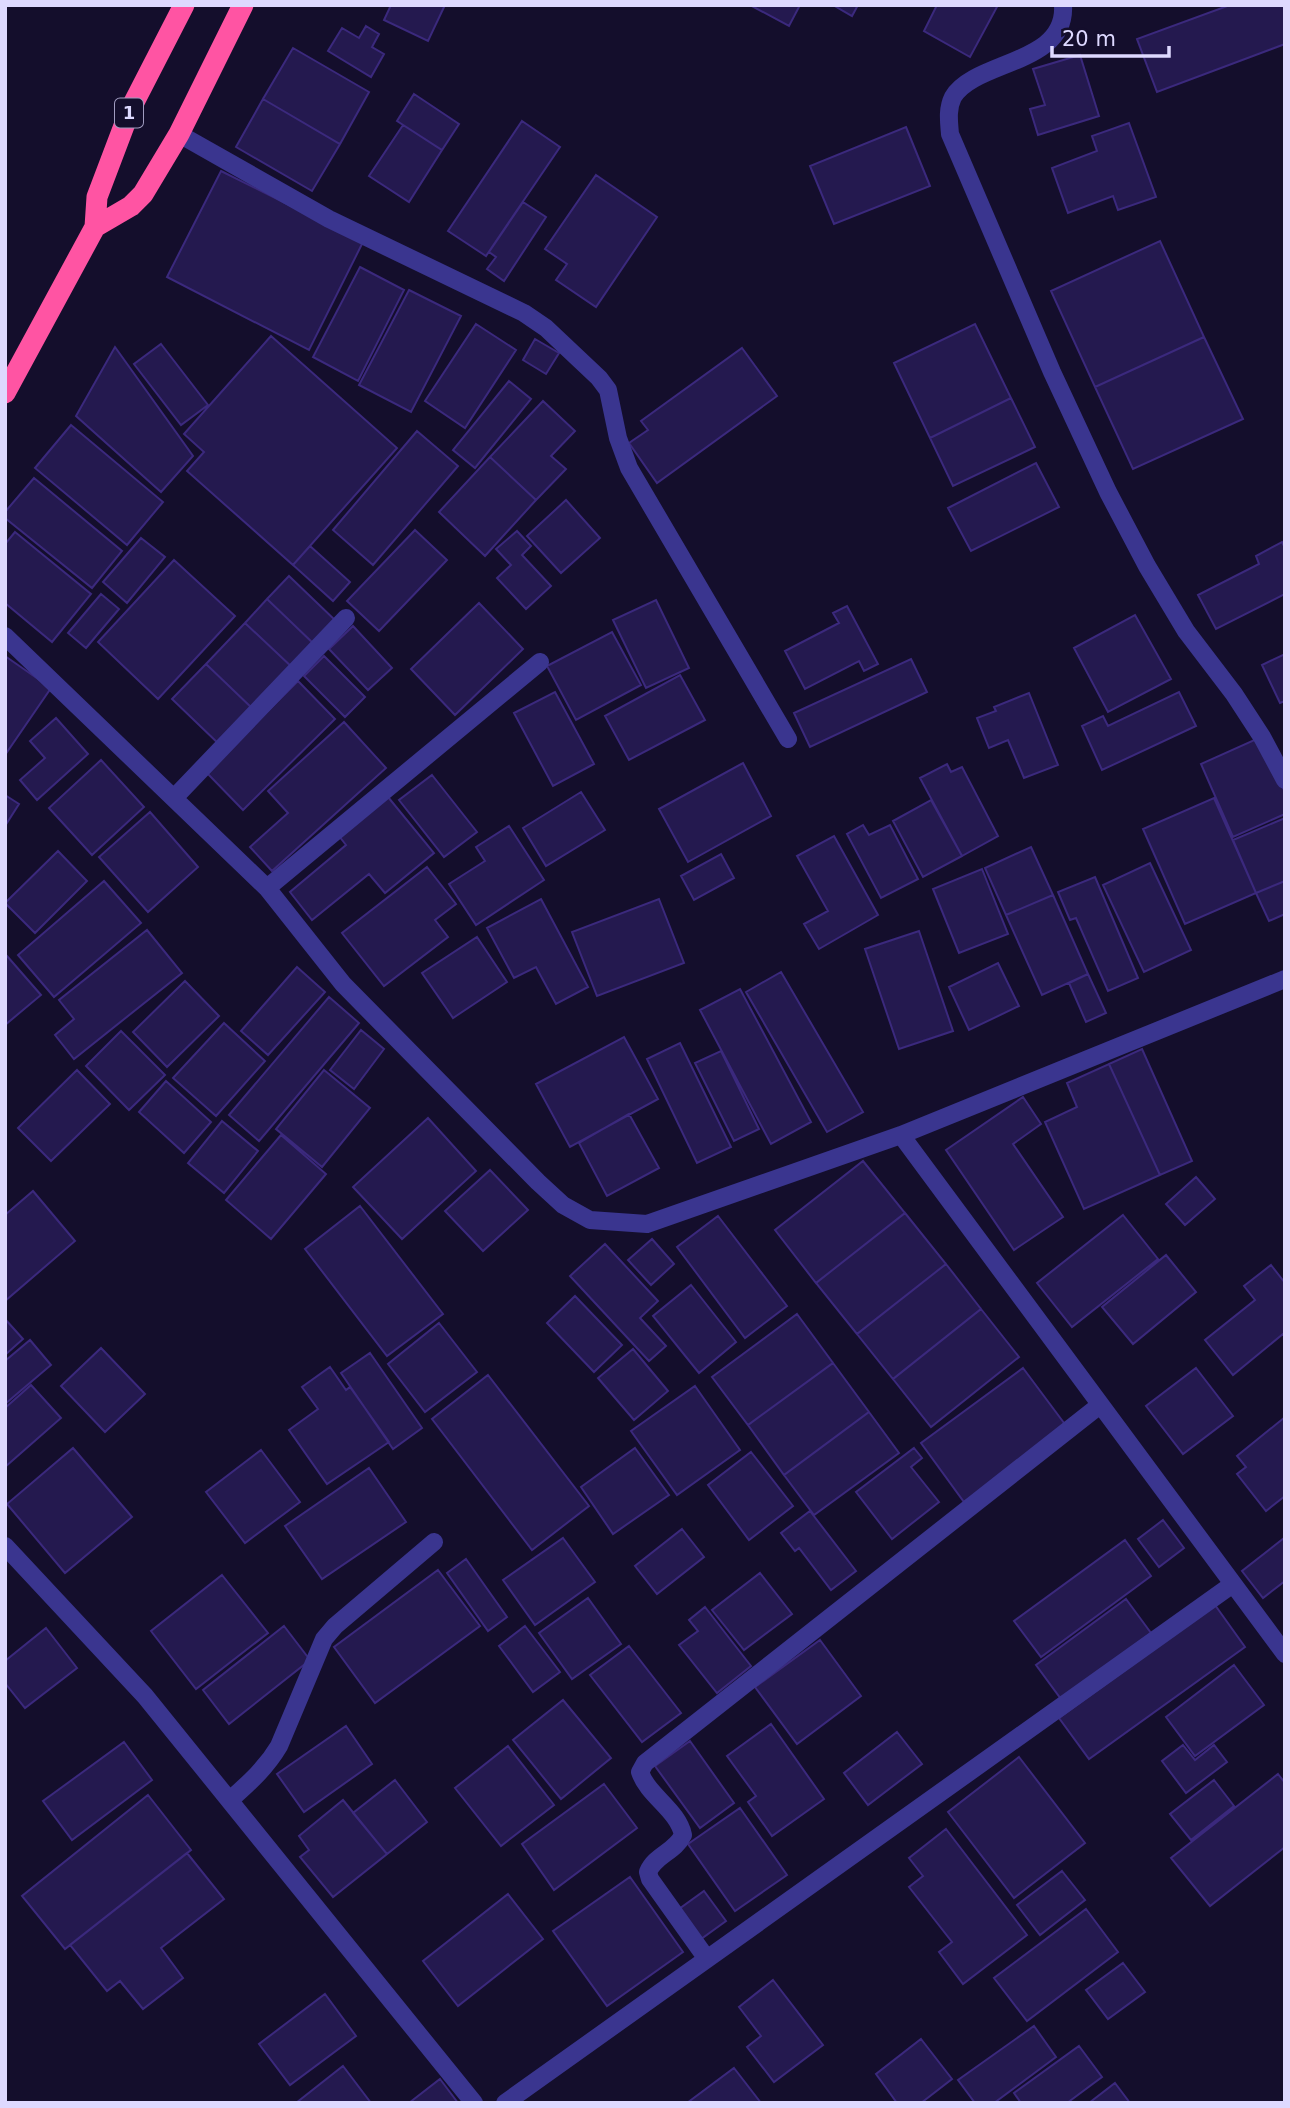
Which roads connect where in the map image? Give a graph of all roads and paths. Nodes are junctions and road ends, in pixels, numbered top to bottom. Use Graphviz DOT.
graph roads {
  1 [pos="184,5"];
  2 [pos="243,5"];
  3 [pos="1063,5"];
  4 [pos="179,134"];
  5 [pos="95,227"];
  6 [pos="5,393"];
  7 [pos="346,618"];
  8 [pos="5,636"];
  9 [pos="540,662"];
  10 [pos="788,738"];
  11 [pos="1285,780"];
  12 [pos="174,798"];
  13 [pos="267,888"];
  14 [pos="1285,979"];
  15 [pos="901,1135"];
  16 [pos="1100,1405"];
  17 [pos="434,1542"];
  18 [pos="5,1546"];
  19 [pos="1233,1584"];
  20 [pos="1285,1654"];
  21 [pos="230,1800"];
  22 [pos="707,1959"];
  23 [pos="474,2103"];
  24 [pos="505,2103"];
  1 -- 5 [label="highway, 1"];
  2 -- 4 [label="highway"];
  3 -- 11 [label="street"];
  4 -- 5 [label="highway"];
  4 -- 10 [label="street"];
  5 -- 6 [label="highway, 1"];
  7 -- 12 [label="street"];
  8 -- 12 [label="street"];
  9 -- 13 [label="street"];
  12 -- 13 [label="street"];
  13 -- 15 [label="street"];
  14 -- 15 [label="street"];
  15 -- 16 [label="street"];
  16 -- 19 [label="street"];
  16 -- 22 [label="street"];
  17 -- 21 [label="street"];
  18 -- 21 [label="street"];
  19 -- 20 [label="street"];
  19 -- 22 [label="street"];
  21 -- 23 [label="street"];
  22 -- 24 [label="street"];
}
